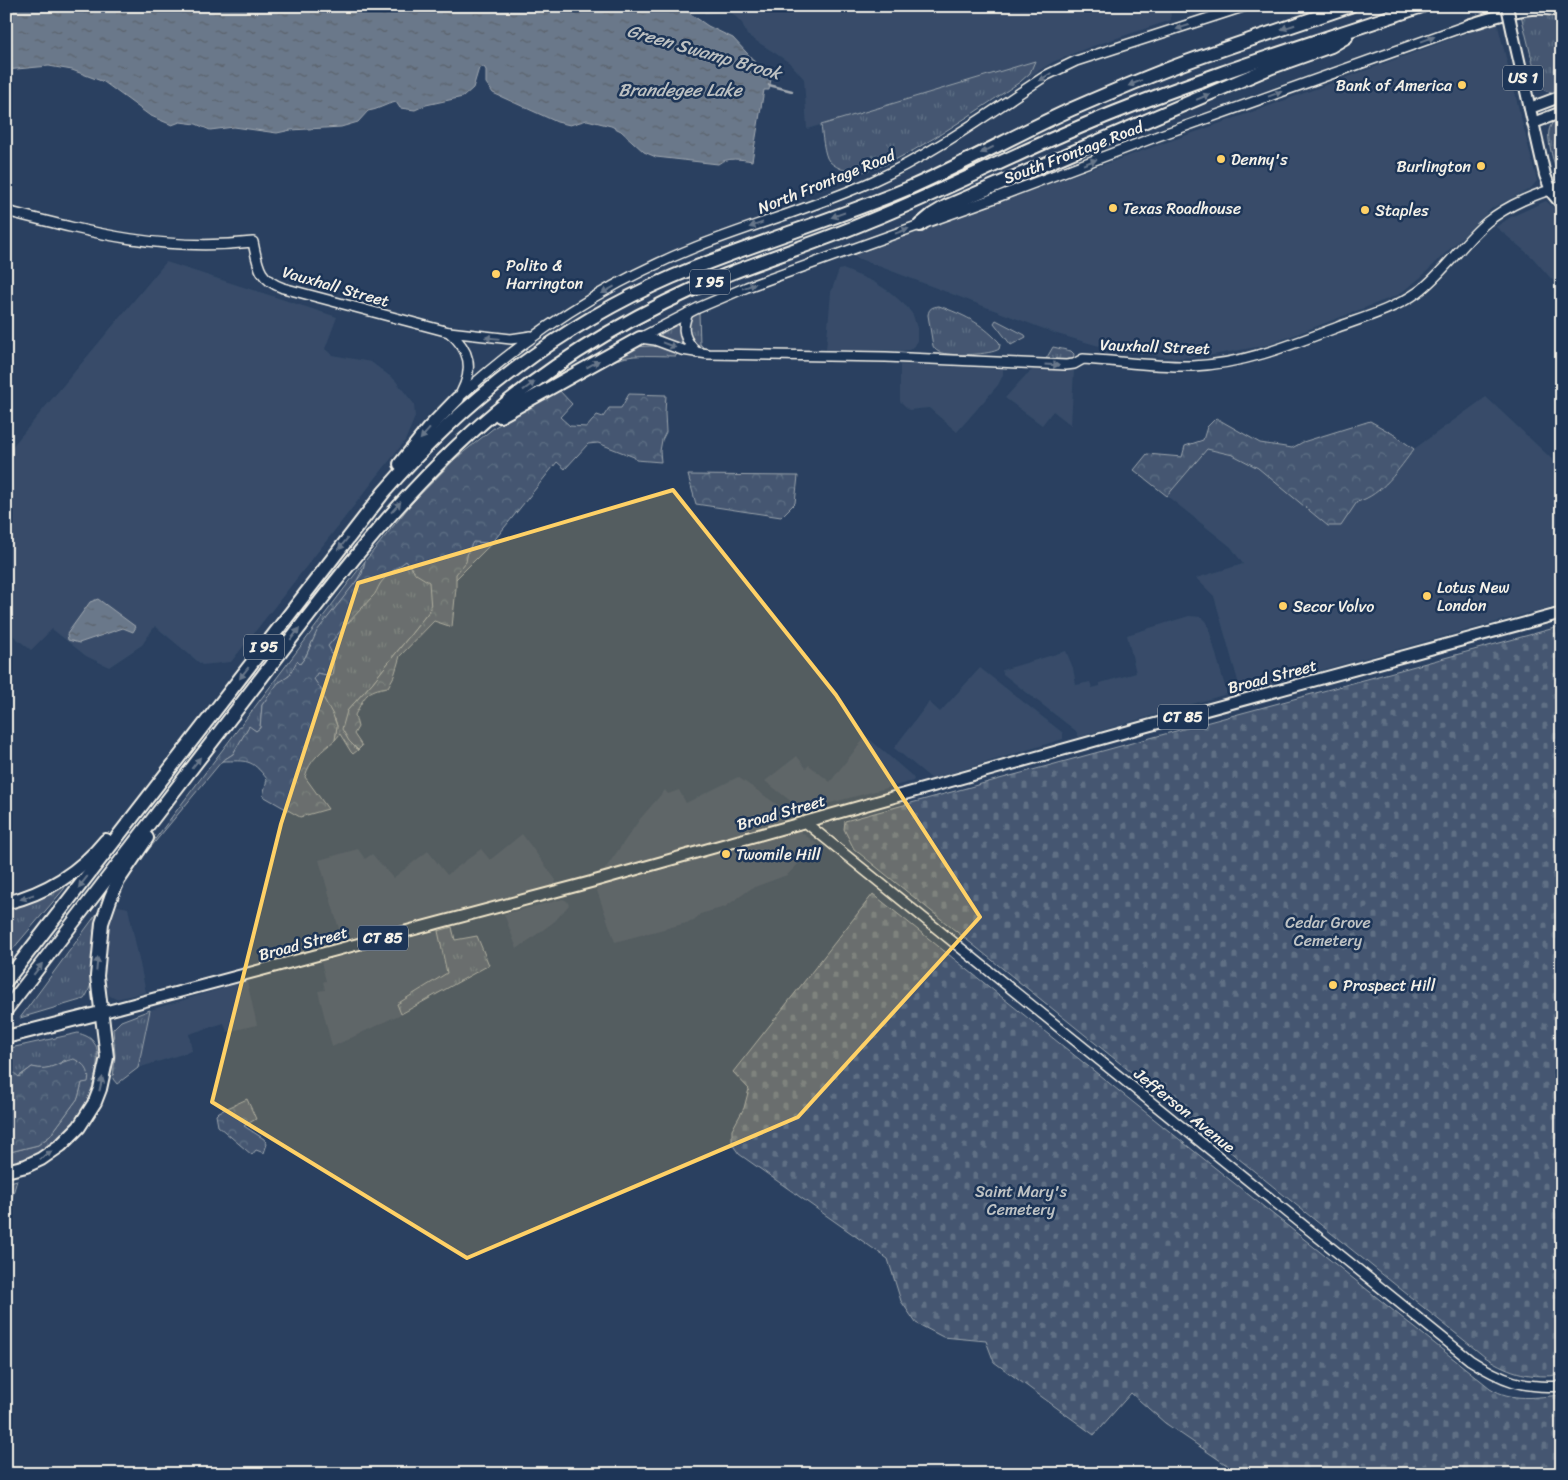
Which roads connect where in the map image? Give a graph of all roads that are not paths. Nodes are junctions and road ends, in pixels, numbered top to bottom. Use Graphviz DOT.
graph roads {
  1 [pos="1246,6"];
  2 [pos="1350,6"];
  3 [pos="1422,6"];
  4 [pos="1507,6"];
  5 [pos="1522,6"];
  6 [pos="1562,12"];
  7 [pos="1468,25"];
  8 [pos="1364,26"];
  9 [pos="1562,96"];
  10 [pos="1530,108"];
  11 [pos="1562,112"];
  12 [pos="1533,123"];
  13 [pos="1562,186"];
  14 [pos="1550,190"];
  15 [pos="1562,205"];
  16 [pos="6,211"];
  17 [pos="920,225"];
  18 [pos="688,312"];
  19 [pos="449,332"];
  20 [pos="536,334"];
  21 [pos="640,338"];
  22 [pos="697,353"];
  23 [pos="458,398"];
  24 [pos="474,431"];
  25 [pos="384,492"];
  26 [pos="1562,613"];
  27 [pos="146,802"];
  28 [pos="166,802"];
  29 [pos="805,822"];
  30 [pos="6,903"];
  31 [pos="6,980"];
  32 [pos="7,1009"];
  33 [pos="100,1013"];
  34 [pos="6,1037"];
  35 [pos="6,1171"];
  36 [pos="1562,1386"];
  1 -- 20 [label="main road, North Frontage Road, one-way"];
  2 -- 25 [label="highway, I 95, one-way"];
  3 -- 8 [label="highway, I 95"];
  4 -- 10 [label="main road, US 1, bridge"];
  5 -- 7 [label="main road, South Frontage Road"];
  6 -- 7 [label="main road"];
  17 -- 7 [label="main road, South Frontage Road, one-way"];
  17 -- 8 [label="highway, one-way"];
  24 -- 8 [label="highway, I 95, one-way"];
  9 -- 10 [label="main road"];
  10 -- 12 [label="main road, US 1"];
  11 -- 12 [label="main road"];
  12 -- 14 [label="main road, US 1"];
  13 -- 14 [label="main road, Vauxhall Street"];
  14 -- 15 [label="main road, US 1"];
  22 -- 14 [label="main road, Vauxhall Street, one-way"];
  16 -- 19 [label="main road, Vauxhall Street"];
  18 -- 17 [label="main road, South Frontage Road, one-way"];
  18 -- 21 [label="main road, South Frontage Road"];
  18 -- 22 [label="main road"];
  20 -- 19 [label="main road, one-way"];
  19 -- 23 [label="main road"];
  20 -- 23 [label="main road, North Frontage Road"];
  21 -- 22 [label="main road, Vauxhall Street, one-way"];
  24 -- 21 [label="highway, one-way"];
  23 -- 25 [label="highway, one-way"];
  28 -- 24 [label="highway, I 95, one-way"];
  25 -- 27 [label="highway, I 95, one-way"];
  26 -- 29 [label="main road, Broad Street / CT 85"];
  27 -- 30 [label="highway, one-way"];
  27 -- 31 [label="highway, I 95, one-way"];
  32 -- 28 [label="highway, I 95, one-way"];
  33 -- 28 [label="highway, one-way"];
  29 -- 33 [label="main road, Broad Street / CT 85"];
  29 -- 36 [label="main road, Jefferson Avenue"];
  33 -- 34 [label="highway, Broad Street / CT 85"];
  35 -- 33 [label="highway, one-way"];
}
